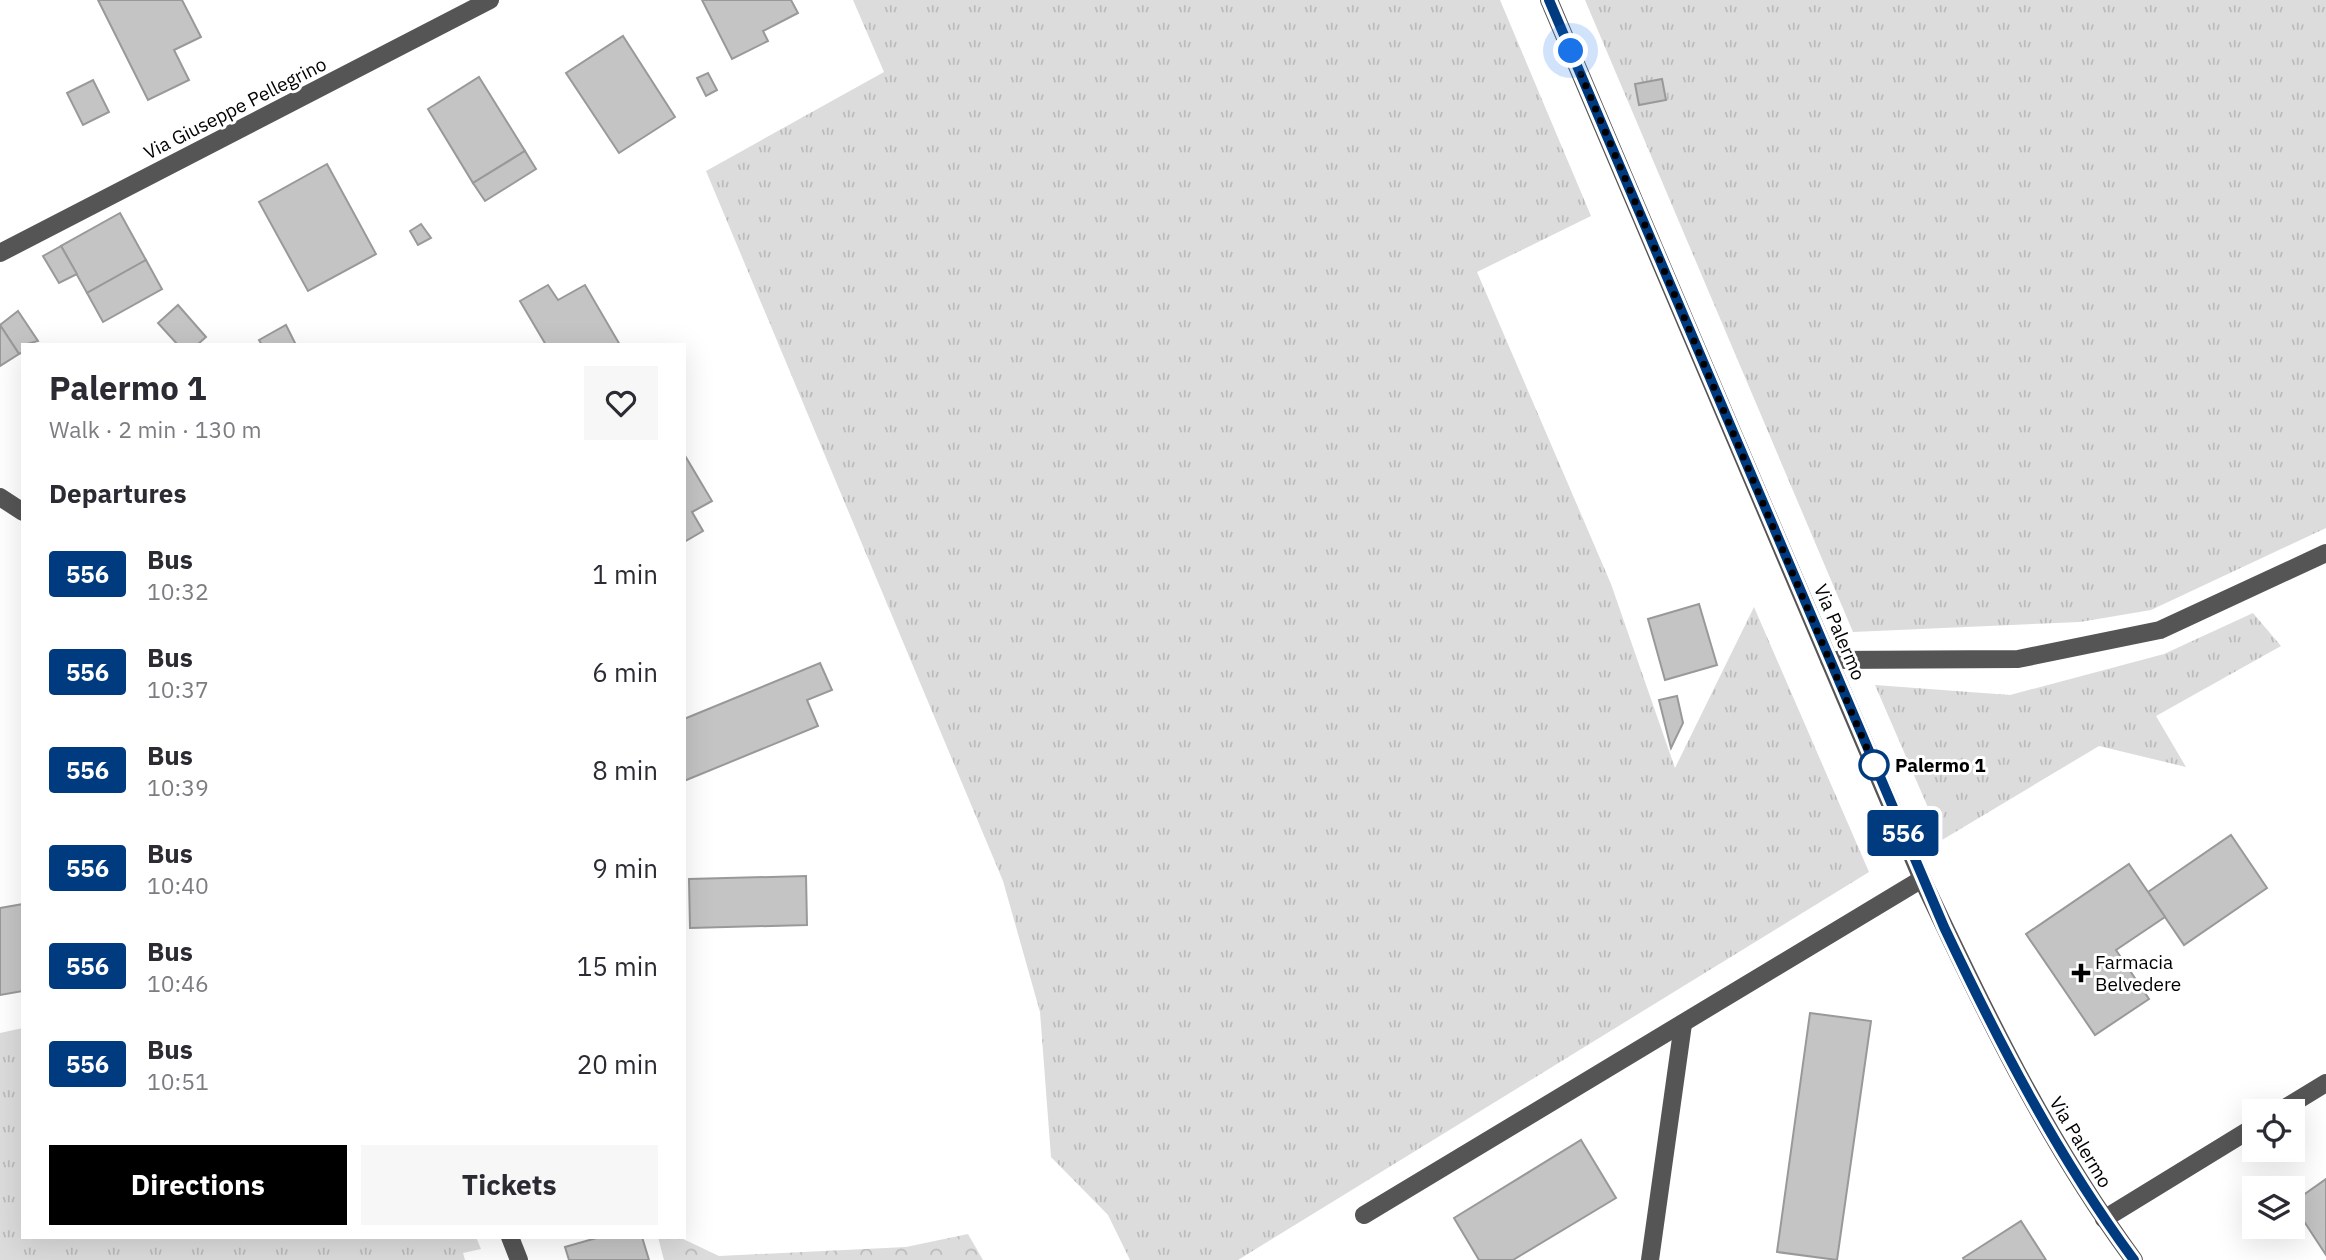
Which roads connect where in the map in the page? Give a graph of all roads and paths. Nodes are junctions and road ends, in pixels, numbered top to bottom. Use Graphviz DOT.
graph roads {
  1 [pos="490,0"];
  2 [pos="1549,0"];
  3 [pos="0,253"];
  4 [pos="0,497"];
  5 [pos="21,511"];
  6 [pos="2326,553"];
  7 [pos="1829,660"];
  8 [pos="1922,879"];
  9 [pos="1683,1024"];
  10 [pos="2326,1083"];
  11 [pos="2300,1099"];
  12 [pos="2242,1134"];
  13 [pos="1364,1215"];
  14 [pos="2104,1219"];
  15 [pos="511,1239"];
  16 [pos="519,1260"];
  17 [pos="1650,1260"];
  18 [pos="2134,1260"];
  1 -- 3 [label="street, Via Giuseppe Pellegrino"];
  2 -- 7 [label="street, Via Palermo"];
  4 -- 5 [label="street"];
  6 -- 7 [label="street"];
  7 -- 8 [label="street, Via Palermo"];
  8 -- 9 [label="street"];
  8 -- 14 [label="street, Via Palermo"];
  9 -- 13 [label="street"];
  9 -- 17 [label="street"];
  10 -- 11 [label="street"];
  12 -- 14 [label="street"];
  14 -- 18 [label="street, Via Palermo"];
  15 -- 16 [label="street"];
}
